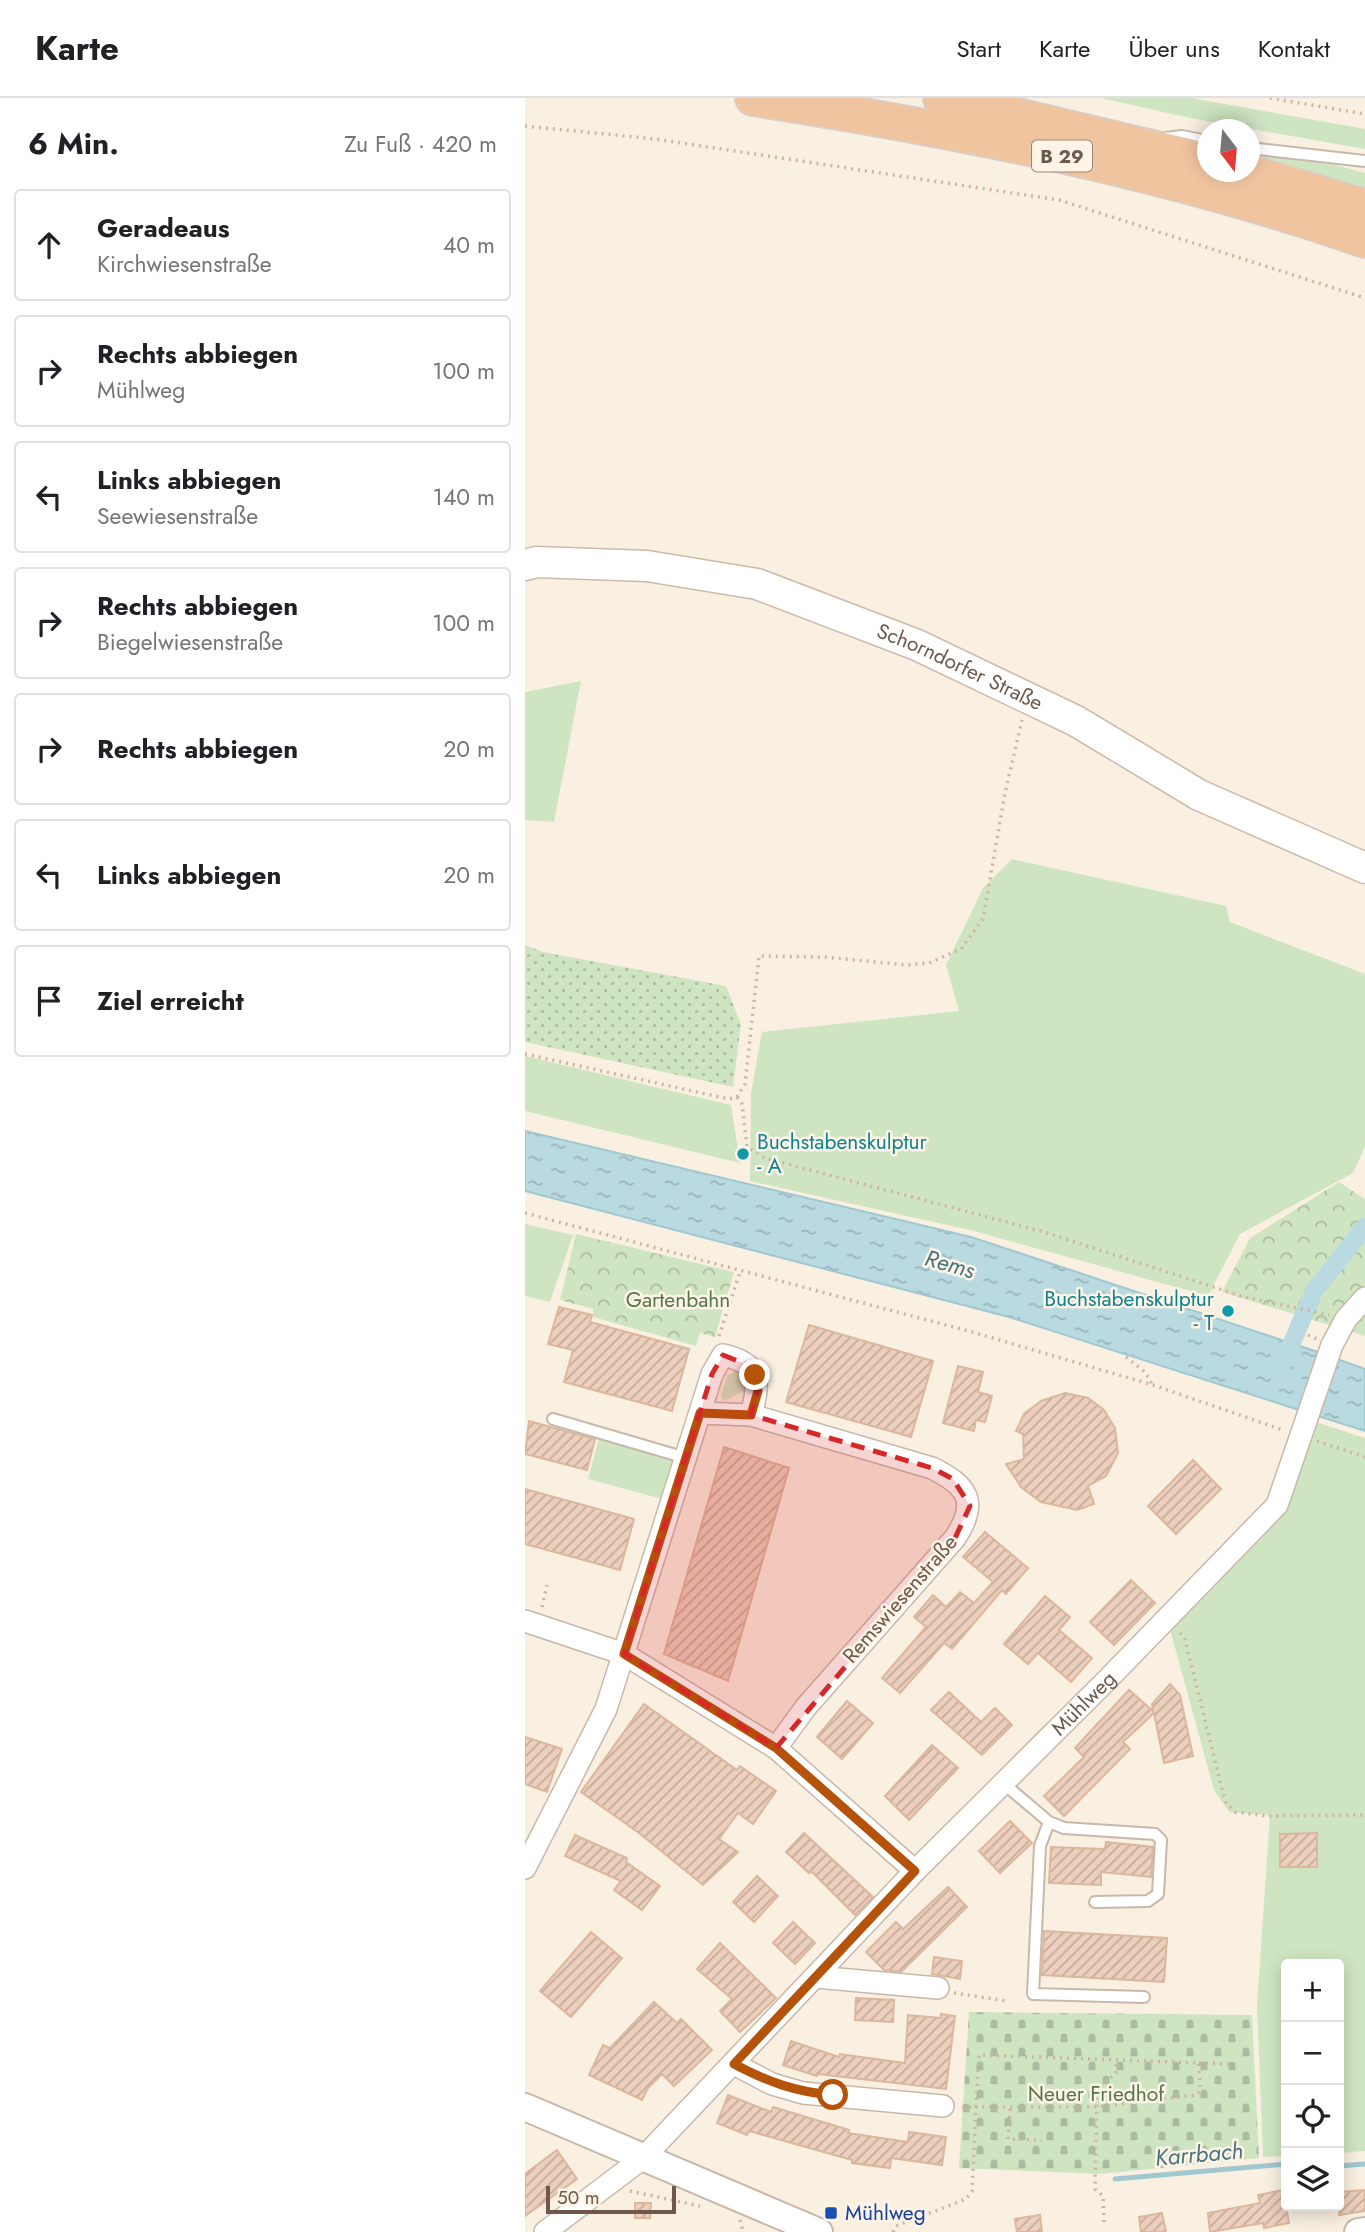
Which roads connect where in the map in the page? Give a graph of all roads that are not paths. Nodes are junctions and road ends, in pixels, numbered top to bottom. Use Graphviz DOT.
graph roads {
  1 [pos="753,98"];
  2 [pos="940,98"];
  3 [pos="1197,139"];
  4 [pos="1134,141"];
  5 [pos="1260,149"];
  6 [pos="1197,158"];
  7 [pos="1365,161"];
  8 [pos="1260,176"];
  9 [pos="1365,207"];
  10 [pos="1365,240"];
  11 [pos="525,565"];
  12 [pos="1365,868"];
  13 [pos="1365,1298"];
  14 [pos="700,1413"];
  15 [pos="751,1415"];
  16 [pos="552,1419"];
  17 [pos="686,1458"];
  18 [pos="525,1621"];
  19 [pos="624,1654"];
  20 [pos="776,1748"];
  21 [pos="1003,1783"];
  22 [pos="1049,1822"];
  23 [pos="525,1868"];
  24 [pos="915,1871"];
  25 [pos="1095,1902"];
  26 [pos="816,1977"];
  27 [pos="938,1989"];
  28 [pos="1144,1997"];
  29 [pos="734,2064"];
  30 [pos="943,2105"];
  31 [pos="525,2107"];
  32 [pos="643,2158"];
  33 [pos="1365,2231"];
  34 [pos="545,2232"];
  35 [pos="819,2232"];
  36 [pos="1358,2232"];
  1 -- 10 [label="highway, B 29"];
  2 -- 4 [label="highway, B 29"];
  3 -- 4 [label="lane"];
  4 -- 6 [label="highway, B 29"];
  5 -- 7 [label="lane"];
  8 -- 9 [label="highway"];
  11 -- 12 [label="main road, Schorndorfer Straße"];
  13 -- 21 [label="street, Mühlweg"];
  14 -- 15 [label="street"];
  14 -- 15 [label="street"];
  14 -- 17 [label="street"];
  15 -- 20 [label="street, Remswiesenstraße"];
  16 -- 17 [label="lane"];
  17 -- 19 [label="street"];
  18 -- 19 [label="street"];
  19 -- 20 [label="street"];
  19 -- 23 [label="street"];
  20 -- 24 [label="street"];
  21 -- 22 [label="lane"];
  21 -- 24 [label="street, Mühlweg"];
  22 -- 25 [label="lane"];
  22 -- 28 [label="lane"];
  24 -- 26 [label="street, Mühlweg"];
  26 -- 27 [label="street"];
  26 -- 29 [label="street, Mühlweg"];
  29 -- 30 [label="street"];
  29 -- 32 [label="street, Mühlweg"];
  31 -- 32 [label="street"];
  32 -- 34 [label="street, Mühlweg"];
  32 -- 35 [label="street"];
  33 -- 36 [label="street"];
}
